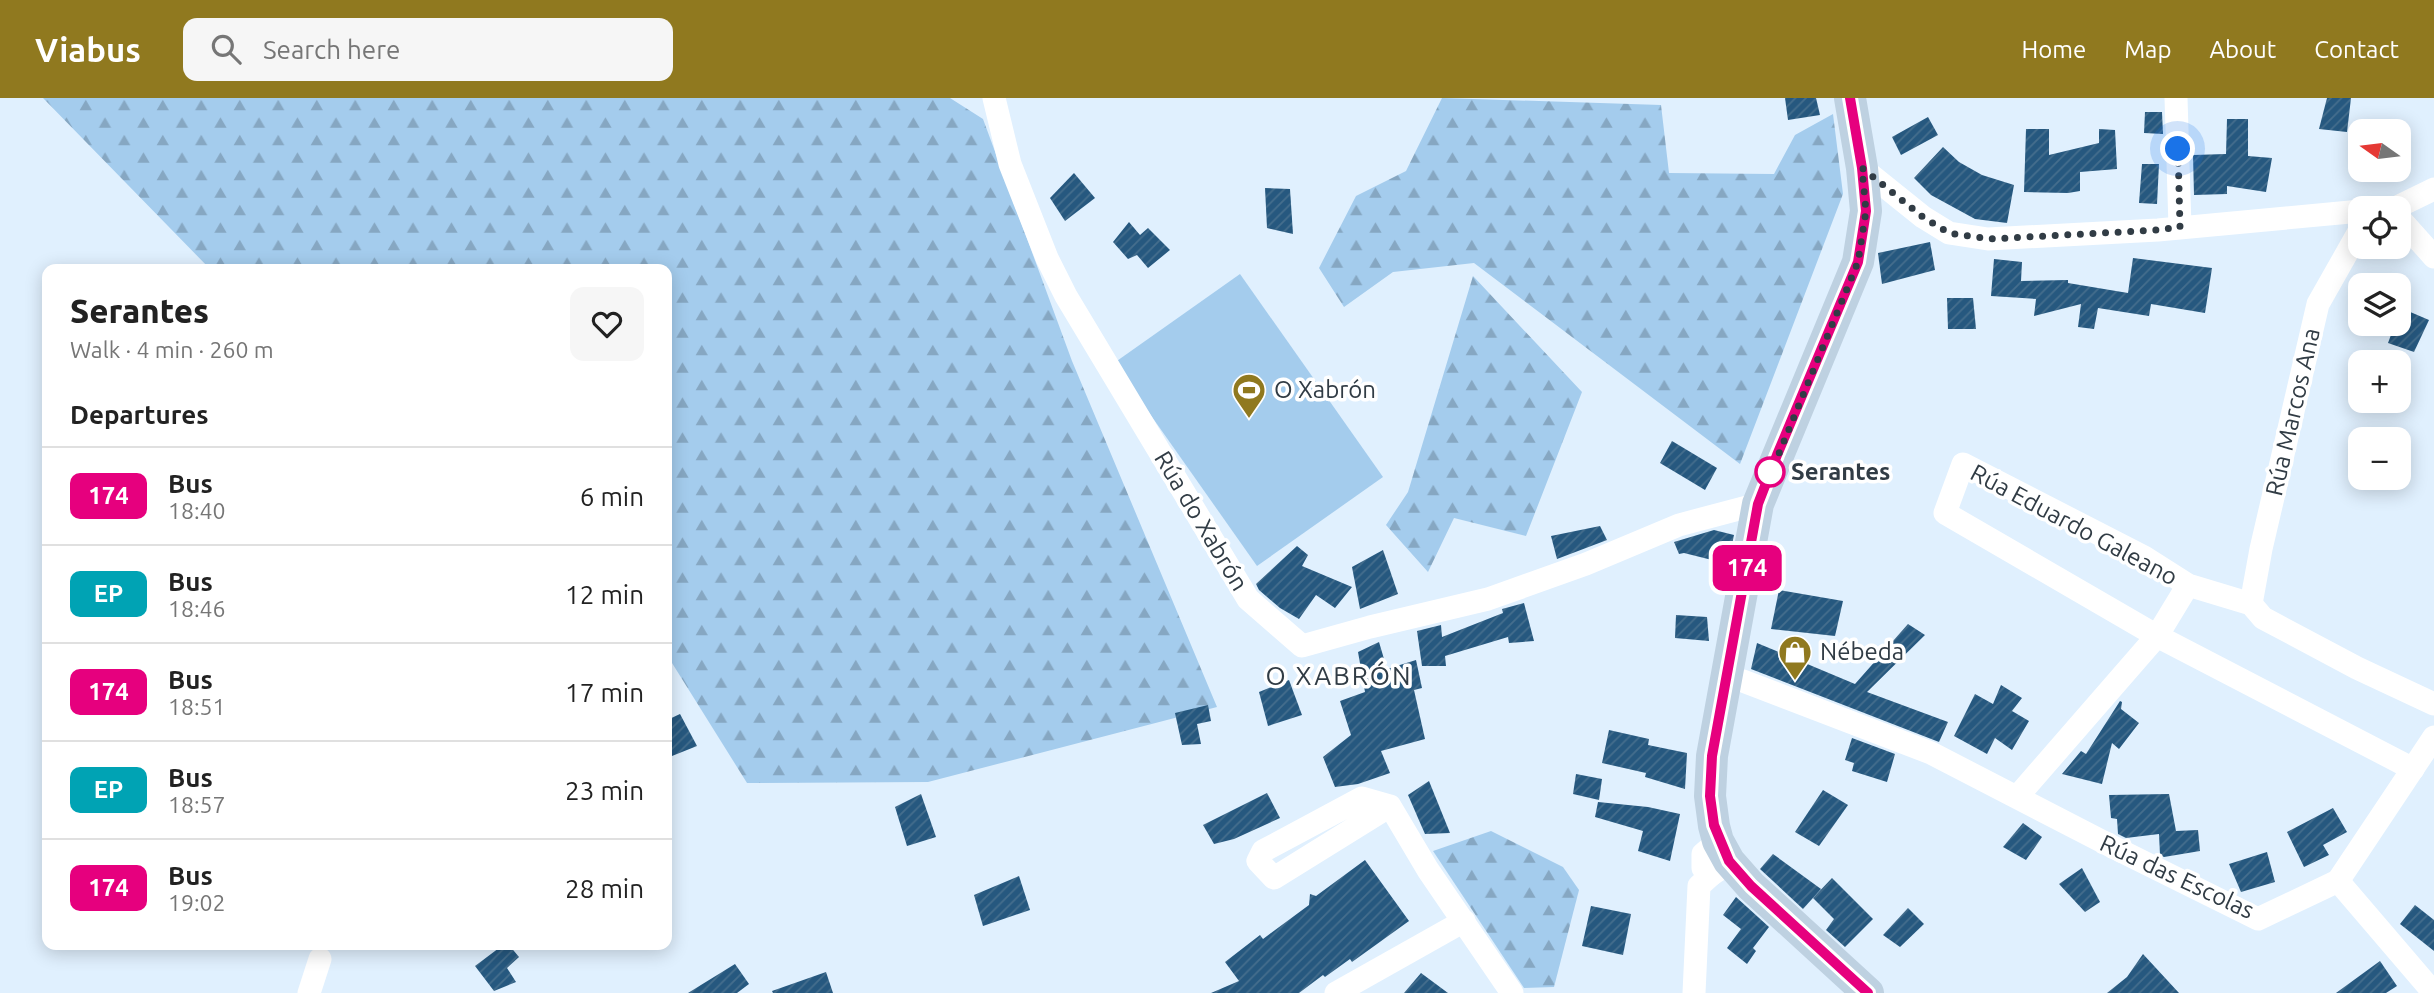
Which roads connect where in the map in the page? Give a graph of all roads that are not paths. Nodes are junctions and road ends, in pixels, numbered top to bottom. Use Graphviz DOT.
graph roads {
  1 [pos="994,98"];
  2 [pos="1850,98"];
  3 [pos="2176,98"];
  4 [pos="1862,168"];
  5 [pos="2434,189"];
  6 [pos="2411,200"];
  7 [pos="2348,212"];
  8 [pos="2180,227"];
  9 [pos="2411,231"];
  10 [pos="2348,252"];
  11 [pos="2434,257"];
  12 [pos="1758,504"];
  13 [pos="2188,585"];
  14 [pos="2250,604"];
  15 [pos="2157,636"];
  16 [pos="1728,678"];
  17 [pos="2434,704"];
  18 [pos="2434,737"];
  19 [pos="2413,769"];
  20 [pos="2017,797"];
  21 [pos="1390,806"];
  22 [pos="1719,859"];
  23 [pos="2338,881"];
  24 [pos="1464,921"];
  25 [pos="320,959"];
  26 [pos="2434,988"];
  27 [pos="309,993"];
  28 [pos="1336,993"];
  29 [pos="1512,993"];
  30 [pos="1694,993"];
  31 [pos="1868,993"];
  1 -- 12 [label="street, Rúa do Xabrón"];
  2 -- 4 [label="main road"];
  3 -- 8 [label="street"];
  4 -- 8 [label="street"];
  4 -- 12 [label="main road"];
  5 -- 6 [label="street"];
  7 -- 8 [label="street"];
  9 -- 11 [label="street"];
  10 -- 14 [label="street, Rúa Marcos Ana"];
  12 -- 16 [label="main road"];
  13 -- 14 [label="street, Rúa Eduardo Galeano"];
  13 -- 15 [label="street, Rúa Eduardo Galeano"];
  13 -- 15 [label="street, Rúa Eduardo Galeano"];
  14 -- 17 [label="street, Rúa Eduardo Galeano"];
  15 -- 19 [label="street, Rúa Eduardo Galeano"];
  15 -- 20 [label="street"];
  16 -- 20 [label="street, Rúa das Escolas"];
  16 -- 22 [label="main road"];
  18 -- 19 [label="street"];
  19 -- 23 [label="street"];
  20 -- 23 [label="street, Rúa das Escolas"];
  21 -- 21 [label="street"];
  21 -- 24 [label="street"];
  22 -- 30 [label="street"];
  22 -- 31 [label="main road"];
  23 -- 26 [label="street"];
  24 -- 28 [label="street"];
  24 -- 29 [label="street"];
  25 -- 27 [label="street"];
}
